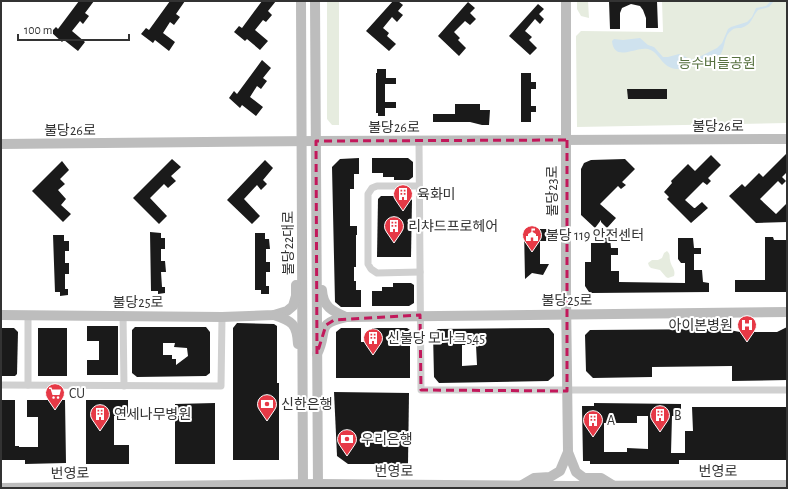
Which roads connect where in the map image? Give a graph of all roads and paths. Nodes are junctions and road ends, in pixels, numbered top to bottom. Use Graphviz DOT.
graph roads {
  1 [pos="301,1"];
  2 [pos="315,1"];
  3 [pos="566,1"];
  4 [pos="787,139"];
  5 [pos="567,140"];
  6 [pos="302,141"];
  7 [pos="316,141"];
  8 [pos="419,141"];
  9 [pos="1,144"];
  10 [pos="419,186"];
  11 [pos="317,270"];
  12 [pos="303,272"];
  13 [pos="420,272"];
  14 [pos="787,312"];
  15 [pos="566,314"];
  16 [pos="1,315"];
  17 [pos="123,315"];
  18 [pos="274,315"];
  19 [pos="420,315"];
  20 [pos="28,316"];
  21 [pos="222,317"];
  22 [pos="346,317"];
  23 [pos="303,354"];
  24 [pos="317,354"];
  25 [pos="1,385"];
  26 [pos="28,385"];
  27 [pos="124,386"];
  28 [pos="787,390"];
  29 [pos="567,391"];
  30 [pos="568,452"];
  31 [pos="787,485"];
  32 [pos="303,486"];
  33 [pos="318,486"];
  34 [pos="520,486"];
  35 [pos="614,486"];
  36 [pos="1,488"];
  1 -- 6 [label="street, 불당22대로"];
  2 -- 7 [label="street, 불당22대로"];
  3 -- 5 [label="street, 불당23로"];
  4 -- 5 [label="street, 불당26로"];
  5 -- 8 [label="street, 불당26로"];
  5 -- 15 [label="street, 불당23로"];
  6 -- 7 [label="street, 불당26로"];
  6 -- 9 [label="street, 불당26로"];
  6 -- 12 [label="street, 불당22대로"];
  7 -- 8 [label="street, 불당26로"];
  7 -- 11 [label="street, 불당22대로"];
  8 -- 10 [label="street"];
  10 -- 13 [label="street"];
  10 -- 13 [label="street"];
  11 -- 22 [label="street"];
  11 -- 24 [label="street, 불당22대로"];
  12 -- 18 [label="street"];
  12 -- 23 [label="street, 불당22대로"];
  13 -- 19 [label="street"];
  14 -- 15 [label="street, 불당25로"];
  15 -- 19 [label="street, 불당25로"];
  15 -- 29 [label="street, 불당23로"];
  16 -- 20 [label="street, 불당25로"];
  17 -- 20 [label="street, 불당25로"];
  17 -- 21 [label="street, 불당25로"];
  17 -- 27 [label="street"];
  18 -- 21 [label="street, 불당25로"];
  18 -- 23 [label="street"];
  19 -- 22 [label="street, 불당25로"];
  19 -- 29 [label="street"];
  20 -- 26 [label="street"];
  21 -- 27 [label="street"];
  22 -- 24 [label="street"];
  23 -- 32 [label="street, 불당22대로"];
  24 -- 33 [label="street, 불당22대로"];
  25 -- 26 [label="street"];
  26 -- 27 [label="street"];
  28 -- 29 [label="street"];
  29 -- 30 [label="street, 불당23로"];
  30 -- 34 [label="street"];
  30 -- 35 [label="street"];
  31 -- 35 [label="street, 번영로"];
  32 -- 33 [label="street, 번영로"];
  32 -- 36 [label="street, 번영로"];
  33 -- 34 [label="street, 번영로"];
  34 -- 35 [label="street, 번영로"];
}
